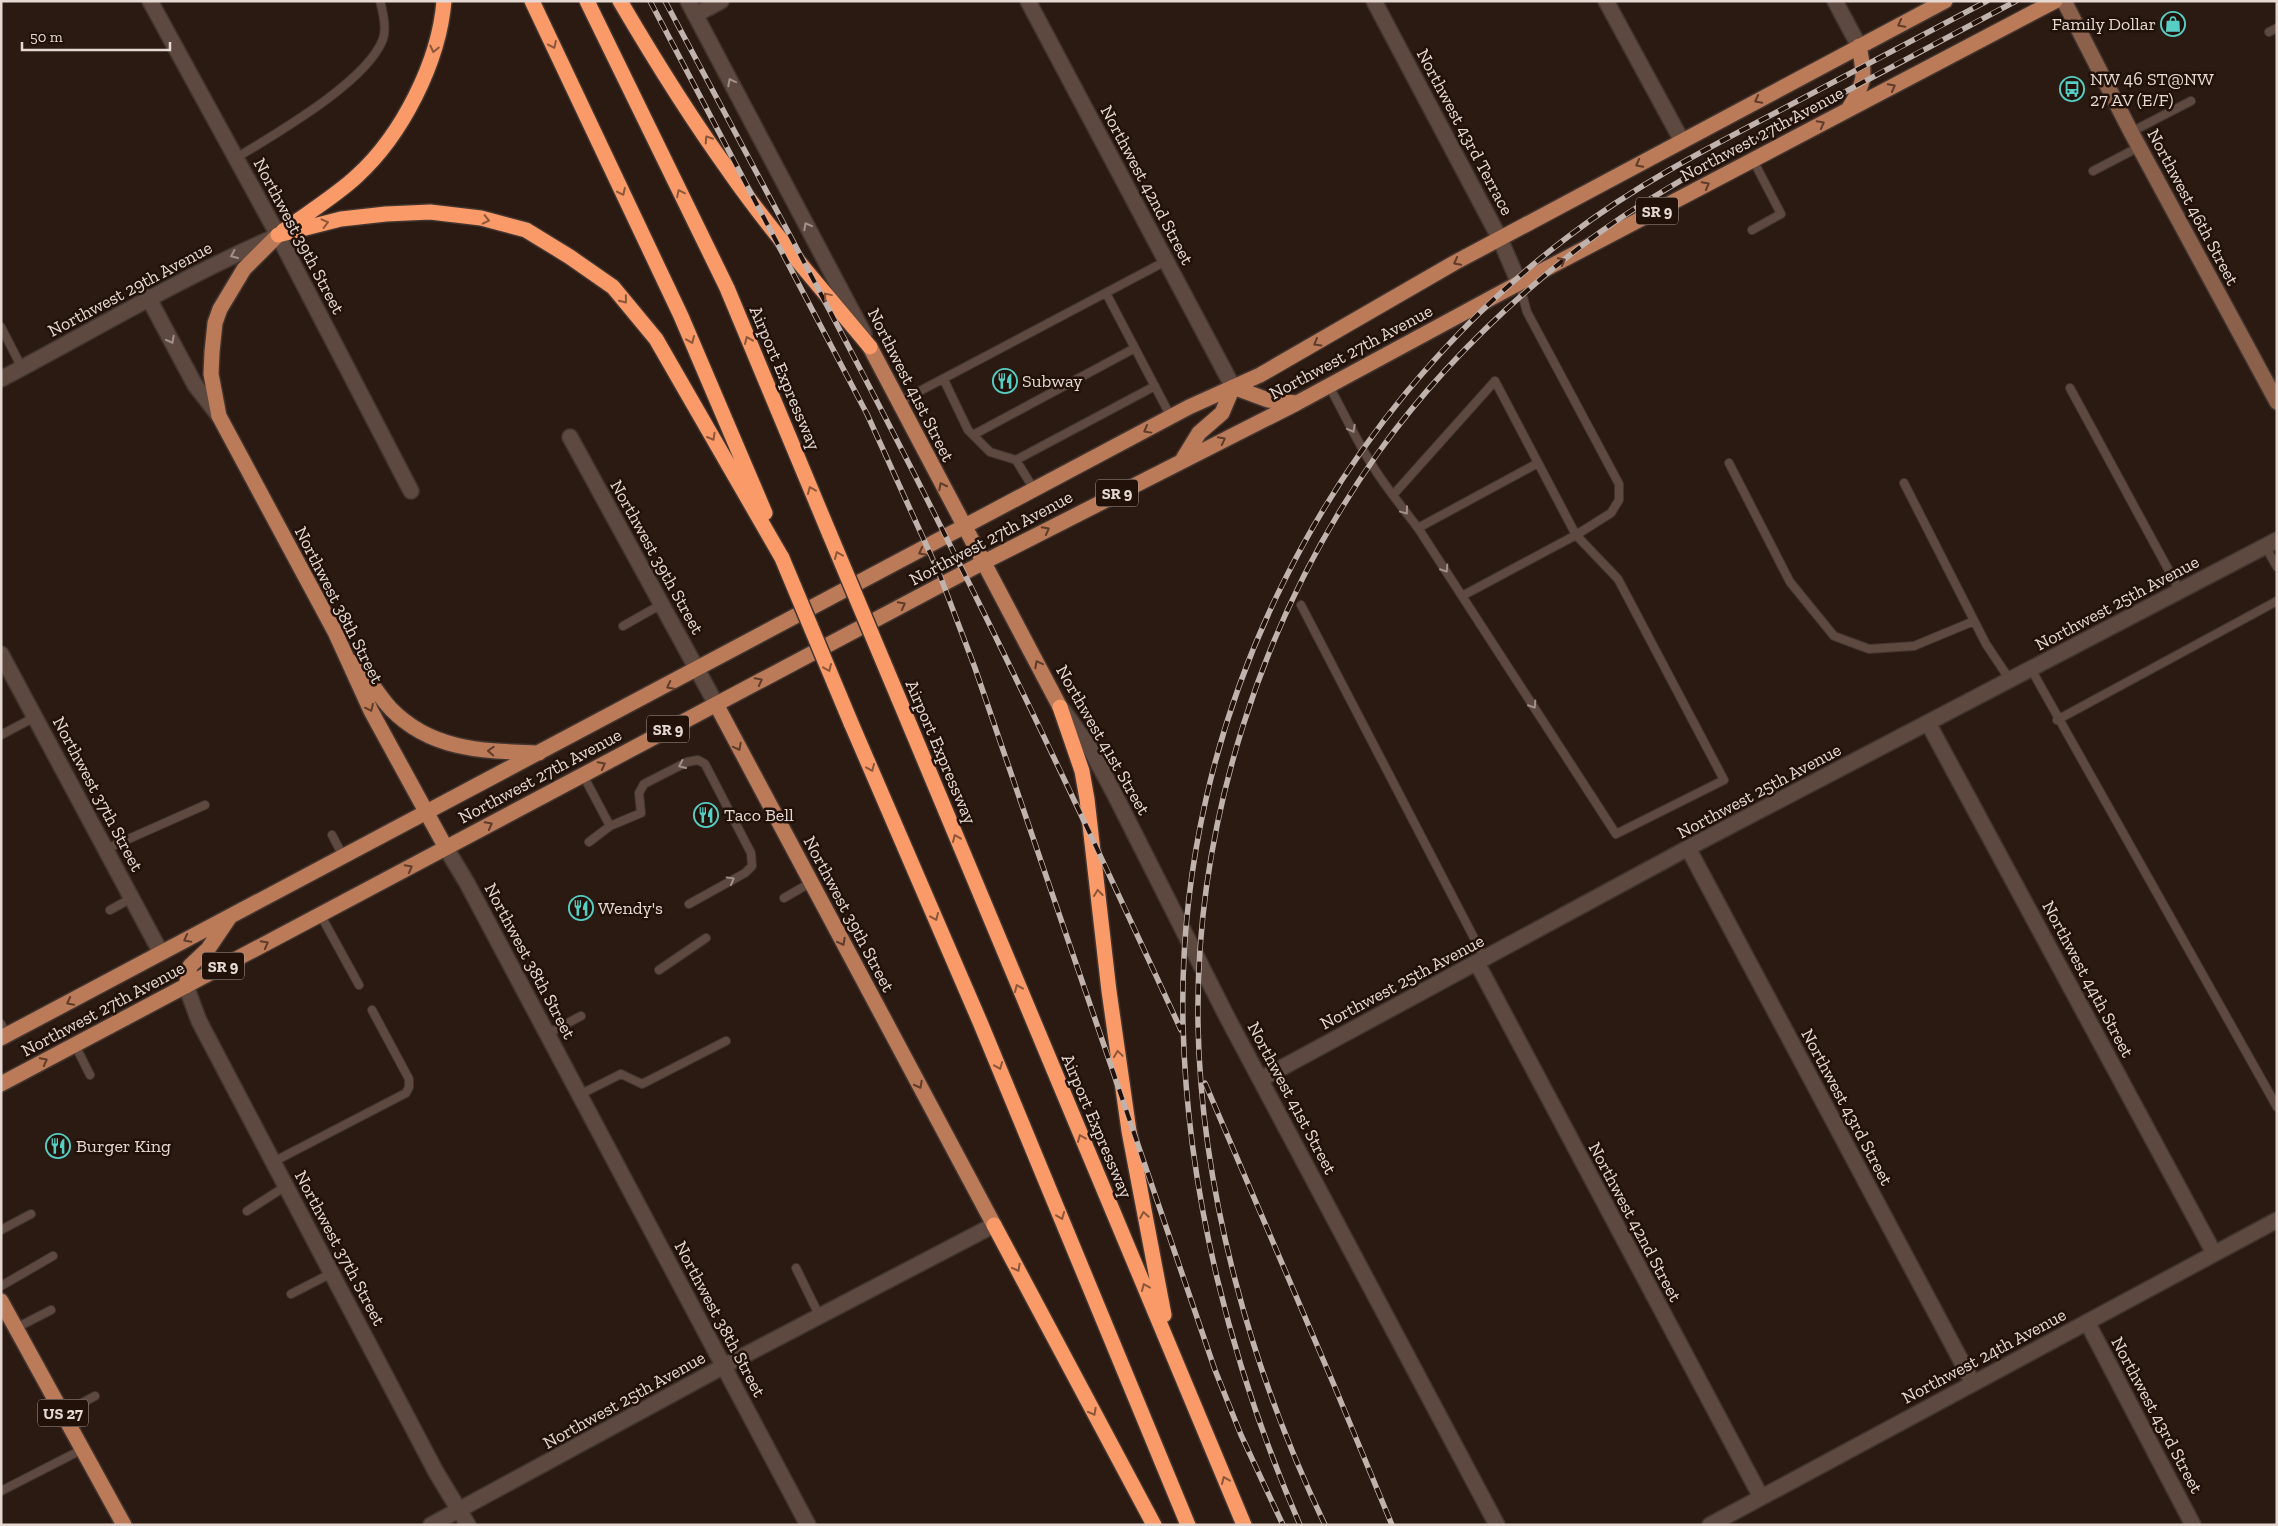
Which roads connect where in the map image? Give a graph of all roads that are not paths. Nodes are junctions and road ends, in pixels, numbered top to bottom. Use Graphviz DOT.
graph roads {
  1 [pos="150,1"];
  2 [pos="380,1"];
  3 [pos="444,1"];
  4 [pos="532,1"];
  5 [pos="587,1"];
  6 [pos="620,1"];
  7 [pos="688,1"];
  8 [pos="721,1"];
  9 [pos="1028,1"];
  10 [pos="1374,1"];
  11 [pos="1606,1"];
  12 [pos="1835,1"];
  13 [pos="1944,1"];
  14 [pos="2055,1"];
  15 [pos="2064,1"];
  16 [pos="696,15"];
  17 [pos="2277,28"];
  18 [pos="2268,32"];
  19 [pos="1859,46"];
  20 [pos="2191,101"];
  21 [pos="1848,109"];
  22 [pos="2131,132"];
  23 [pos="1682,141"];
  24 [pos="2139,147"];
  25 [pos="236,158"];
  26 [pos="1753,160"];
  27 [pos="2093,171"];
  28 [pos="1752,230"];
  29 [pos="278,235"];
  30 [pos="1500,239"];
  31 [pos="1166,261"];
  32 [pos="1519,283"];
  33 [pos="1106,293"];
  34 [pos="148,297"];
  35 [pos="1,327"];
  36 [pos="870,346"];
  37 [pos="1135,348"];
  38 [pos="22,368"];
  39 [pos="1,380"];
  40 [pos="944,380"];
  41 [pos="1155,386"];
  42 [pos="1329,386"];
  43 [pos="1233,387"];
  44 [pos="2070,388"];
  45 [pos="899,402"];
  46 [pos="2277,402"];
  47 [pos="1297,403"];
  48 [pos="219,416"];
  49 [pos="1171,417"];
  50 [pos="973,435"];
  51 [pos="570,437"];
  52 [pos="1016,460"];
  53 [pos="1182,460"];
  54 [pos="1538,463"];
  55 [pos="1729,463"];
  56 [pos="1904,483"];
  57 [pos="411,490"];
  58 [pos="1036,491"];
  59 [pos="1393,495"];
  60 [pos="1418,528"];
  61 [pos="965,529"];
  62 [pos="1576,535"];
  63 [pos="2271,543"];
  64 [pos="782,558"];
  65 [pos="984,562"];
  66 [pos="2277,567"];
  67 [pos="2180,591"];
  68 [pos="1462,596"];
  69 [pos="2277,600"];
  70 [pos="662,604"];
  71 [pos="1301,605"];
  72 [pos="1974,621"];
  73 [pos="623,626"];
  74 [pos="335,632"];
  75 [pos="1,654"];
  76 [pos="2031,669"];
  77 [pos="698,672"];
  78 [pos="2010,680"];
  79 [pos="716,704"];
  80 [pos="1060,707"];
  81 [pos="35,717"];
  82 [pos="2057,720"];
  83 [pos="1928,723"];
  84 [pos="1,735"];
  85 [pos="540,752"];
  86 [pos="583,775"];
  87 [pos="205,805"];
  88 [pos="426,812"];
  89 [pos="610,826"];
  90 [pos="332,835"];
  91 [pos="589,842"];
  92 [pos="446,848"];
  93 [pos="1688,848"];
  94 [pos="106,849"];
  95 [pos="343,856"];
  96 [pos="810,883"];
  97 [pos="132,898"];
  98 [pos="784,898"];
  99 [pos="689,904"];
  100 [pos="110,910"];
  101 [pos="320,914"];
  102 [pos="230,916"];
  103 [pos="706,938"];
  104 [pos="161,953"];
  105 [pos="1481,961"];
  106 [pos="659,970"];
  107 [pos="359,985"];
  108 [pos="186,986"];
  109 [pos="372,1010"];
  110 [pos="581,1016"];
  111 [pos="3,1032"];
  112 [pos="547,1034"];
  113 [pos="726,1041"];
  114 [pos="75,1045"];
  115 [pos="90,1075"];
  116 [pos="1261,1080"];
  117 [pos="1,1084"];
  118 [pos="580,1095"];
  119 [pos="2277,1107"];
  120 [pos="273,1162"];
  121 [pos="286,1186"];
  122 [pos="247,1210"];
  123 [pos="31,1214"];
  124 [pos="2277,1220"];
  125 [pos="994,1224"];
  126 [pos="1,1230"];
  127 [pos="2214,1253"];
  128 [pos="53,1256"];
  129 [pos="796,1268"];
  130 [pos="332,1273"];
  131 [pos="1,1286"];
  132 [pos="292,1294"];
  133 [pos="1,1300"];
  134 [pos="51,1310"];
  135 [pos="820,1317"];
  136 [pos="2087,1322"];
  137 [pos="16,1328"];
  138 [pos="1171,1348"];
  139 [pos="724,1366"];
  140 [pos="1973,1383"];
  141 [pos="94,1396"];
  142 [pos="63,1413"];
  143 [pos="83,1449"];
  144 [pos="1,1491"];
  145 [pos="1761,1497"];
  146 [pos="459,1510"];
  147 [pos="124,1525"];
  148 [pos="431,1525"];
  149 [pos="468,1525"];
  150 [pos="808,1525"];
  151 [pos="1154,1525"];
  152 [pos="1188,1525"];
  153 [pos="1244,1525"];
  154 [pos="1497,1525"];
  155 [pos="1710,1525"];
  156 [pos="2193,1525"];
  1 -- 25 [label="street, Northwest 39th Street"];
  2 -- 25 [label="lane"];
  3 -- 29 [label="highway, one-way"];
  4 -- 64 [label="highway, one-way"];
  138 -- 5 [label="highway, Airport Expressway, one-way, bridge"];
  36 -- 6 [label="highway, one-way"];
  7 -- 16 [label="street, Northwest 41st Street"];
  8 -- 16 [label="street"];
  9 -- 31 [label="street, Northwest 42nd Street"];
  10 -- 30 [label="street, Northwest 43rd Terrace"];
  11 -- 23 [label="street"];
  12 -- 19 [label="street"];
  13 -- 19 [label="main road, Northwest 27th Avenue / SR 9, one-way"];
  21 -- 14 [label="main road, Northwest 27th Avenue / SR 9, one-way"];
  15 -- 22 [label="street, Northwest 46th Street"];
  36 -- 16 [label="street, Northwest 41st Street, one-way"];
  17 -- 18 [label="lane"];
  19 -- 21 [label="main road"];
  19 -- 23 [label="main road, Northwest 27th Avenue / SR 9, one-way"];
  20 -- 22 [label="lane"];
  26 -- 21 [label="main road, Northwest 27th Avenue / SR 9, one-way"];
  22 -- 24 [label="street, Northwest 46th Street"];
  23 -- 30 [label="main road, Northwest 27th Avenue / SR 9, one-way"];
  24 -- 27 [label="lane"];
  24 -- 46 [label="street, Northwest 46th Street"];
  25 -- 29 [label="street, Northwest 39th Street"];
  26 -- 28 [label="lane"];
  32 -- 26 [label="main road, Northwest 27th Avenue / SR 9, one-way"];
  29 -- 34 [label="street, Northwest 29th Avenue, one-way"];
  29 -- 48 [label="main road, Northwest 38th Street"];
  29 -- 57 [label="street, Northwest 39th Street"];
  29 -- 64 [label="highway, one-way"];
  30 -- 32 [label="street, Northwest 43rd Terrace"];
  30 -- 43 [label="main road, Northwest 27th Avenue / SR 9, one-way"];
  31 -- 33 [label="lane"];
  31 -- 43 [label="street, Northwest 42nd Street"];
  32 -- 42 [label="main road, Northwest 27th Avenue / SR 9"];
  32 -- 62 [label="lane"];
  33 -- 37 [label="lane"];
  33 -- 40 [label="lane"];
  34 -- 38 [label="street, Northwest 29th Avenue"];
  34 -- 48 [label="street, Northwest 38th Street, one-way"];
  35 -- 38 [label="lane"];
  36 -- 45 [label="main road, Northwest 41st Street"];
  37 -- 41 [label="lane"];
  37 -- 50 [label="lane"];
  38 -- 39 [label="street, Northwest 29th Avenue"];
  40 -- 45 [label="lane"];
  40 -- 50 [label="lane"];
  41 -- 49 [label="lane"];
  41 -- 52 [label="lane"];
  42 -- 47 [label="main road, Northwest 27th Avenue / SR 9"];
  42 -- 59 [label="lane, one-way"];
  43 -- 47 [label="main road"];
  43 -- 49 [label="main road, Northwest 27th Avenue / SR 9"];
  43 -- 53 [label="main road"];
  44 -- 67 [label="lane"];
  61 -- 45 [label="main road, Northwest 41st Street, one-way"];
  53 -- 47 [label="main road, Northwest 27th Avenue / SR 9, one-way"];
  48 -- 74 [label="main road, Northwest 38th Street"];
  49 -- 58 [label="main road, Northwest 27th Avenue / SR 9, one-way"];
  50 -- 52 [label="lane"];
  51 -- 70 [label="street, Northwest 39th Street"];
  52 -- 58 [label="lane"];
  65 -- 53 [label="main road, Northwest 27th Avenue / SR 9, one-way"];
  54 -- 59 [label="lane"];
  54 -- 60 [label="lane"];
  54 -- 62 [label="lane"];
  55 -- 72 [label="lane"];
  56 -- 72 [label="lane"];
  58 -- 61 [label="main road, Northwest 27th Avenue / SR 9"];
  59 -- 60 [label="lane, one-way"];
  60 -- 68 [label="lane, one-way"];
  61 -- 65 [label="main road, Northwest 41st Street"];
  61 -- 77 [label="main road, Northwest 27th Avenue / SR 9, one-way"];
  62 -- 68 [label="lane"];
  68 -- 62 [label="lane, one-way"];
  63 -- 66 [label="lane"];
  63 -- 67 [label="street, Northwest 25th Avenue"];
  64 -- 152 [label="highway, one-way, bridge"];
  79 -- 65 [label="main road, Northwest 27th Avenue / SR 9, one-way"];
  80 -- 65 [label="main road, Northwest 41st Street, one-way"];
  67 -- 76 [label="street, Northwest 25th Avenue"];
  69 -- 82 [label="lane"];
  70 -- 73 [label="lane"];
  70 -- 77 [label="street, Northwest 39th Street"];
  71 -- 105 [label="lane"];
  72 -- 78 [label="lane"];
  85 -- 74 [label="main road, one-way"];
  74 -- 88 [label="main road, Northwest 38th Street, one-way"];
  75 -- 81 [label="street, Northwest 37th Street"];
  76 -- 78 [label="street, Northwest 25th Avenue"];
  76 -- 82 [label="lane"];
  77 -- 79 [label="street, Northwest 39th Street"];
  77 -- 85 [label="main road, Northwest 27th Avenue / SR 9, one-way"];
  78 -- 83 [label="street, Northwest 25th Avenue"];
  86 -- 79 [label="main road, Northwest 27th Avenue / SR 9, one-way"];
  79 -- 96 [label="main road, Northwest 39th Street, one-way"];
  80 -- 116 [label="street, Northwest 41st Street"];
  138 -- 80 [label="highway, one-way"];
  81 -- 84 [label="lane"];
  81 -- 94 [label="street, Northwest 37th Street"];
  82 -- 119 [label="lane"];
  83 -- 93 [label="street, Northwest 25th Avenue"];
  83 -- 127 [label="street, Northwest 44th Street"];
  85 -- 88 [label="main road, Northwest 27th Avenue / SR 9"];
  86 -- 89 [label="lane"];
  92 -- 86 [label="main road, Northwest 27th Avenue / SR 9, one-way"];
  87 -- 94 [label="lane"];
  88 -- 92 [label="main road, Northwest 38th Street"];
  88 -- 95 [label="main road, Northwest 27th Avenue / SR 9"];
  89 -- 91 [label="lane"];
  99 -- 89 [label="lane, one-way"];
  90 -- 95 [label="lane"];
  101 -- 92 [label="main road, Northwest 27th Avenue / SR 9, one-way"];
  92 -- 112 [label="street, Northwest 38th Street"];
  93 -- 105 [label="street, Northwest 25th Avenue"];
  93 -- 140 [label="street, Northwest 43rd Street"];
  94 -- 97 [label="street, Northwest 37th Street"];
  95 -- 102 [label="main road, Northwest 27th Avenue / SR 9"];
  96 -- 98 [label="lane"];
  96 -- 125 [label="main road, Northwest 39th Street, one-way"];
  97 -- 100 [label="lane"];
  97 -- 104 [label="street, Northwest 37th Street"];
  101 -- 107 [label="lane"];
  108 -- 101 [label="main road, Northwest 27th Avenue / SR 9, one-way"];
  102 -- 104 [label="main road, Northwest 27th Avenue / SR 9, one-way"];
  102 -- 108 [label="main road"];
  103 -- 106 [label="lane"];
  104 -- 111 [label="main road, Northwest 27th Avenue / SR 9, one-way"];
  105 -- 116 [label="street, Northwest 25th Avenue"];
  105 -- 145 [label="street, Northwest 42nd Street"];
  108 -- 114 [label="main road, Northwest 27th Avenue / SR 9"];
  108 -- 120 [label="street, Northwest 37th Street"];
  109 -- 120 [label="lane"];
  110 -- 112 [label="lane"];
  112 -- 118 [label="street, Northwest 38th Street"];
  113 -- 118 [label="lane"];
  114 -- 115 [label="lane"];
  117 -- 114 [label="main road, Northwest 27th Avenue / SR 9, one-way"];
  116 -- 154 [label="street, Northwest 41st Street"];
  118 -- 139 [label="street, Northwest 38th Street"];
  120 -- 121 [label="street, Northwest 37th Street"];
  121 -- 122 [label="lane"];
  121 -- 130 [label="street, Northwest 37th Street"];
  123 -- 126 [label="lane"];
  124 -- 127 [label="street, Northwest 24th Avenue"];
  125 -- 135 [label="street, Northwest 25th Avenue"];
  125 -- 151 [label="highway, one-way"];
  127 -- 136 [label="street, Northwest 24th Avenue"];
  128 -- 131 [label="lane"];
  129 -- 135 [label="lane"];
  130 -- 132 [label="lane"];
  130 -- 146 [label="street, Northwest 37th Street"];
  133 -- 137 [label="main road, US 27"];
  134 -- 137 [label="lane"];
  135 -- 139 [label="street, Northwest 25th Avenue"];
  136 -- 140 [label="street, Northwest 24th Avenue"];
  136 -- 156 [label="street, Northwest 43rd Street"];
  137 -- 142 [label="main road, US 27"];
  153 -- 138 [label="highway, Airport Expressway, one-way"];
  139 -- 146 [label="street, Northwest 25th Avenue"];
  139 -- 150 [label="street, Northwest 38th Street"];
  140 -- 145 [label="street, Northwest 24th Avenue"];
  141 -- 142 [label="lane"];
  142 -- 143 [label="main road, US 27"];
  143 -- 144 [label="lane"];
  143 -- 147 [label="main road, US 27"];
  145 -- 155 [label="street, Northwest 24th Avenue"];
  146 -- 148 [label="street, Northwest 25th Avenue"];
  146 -- 149 [label="street, Northwest 37th Street"];
}
